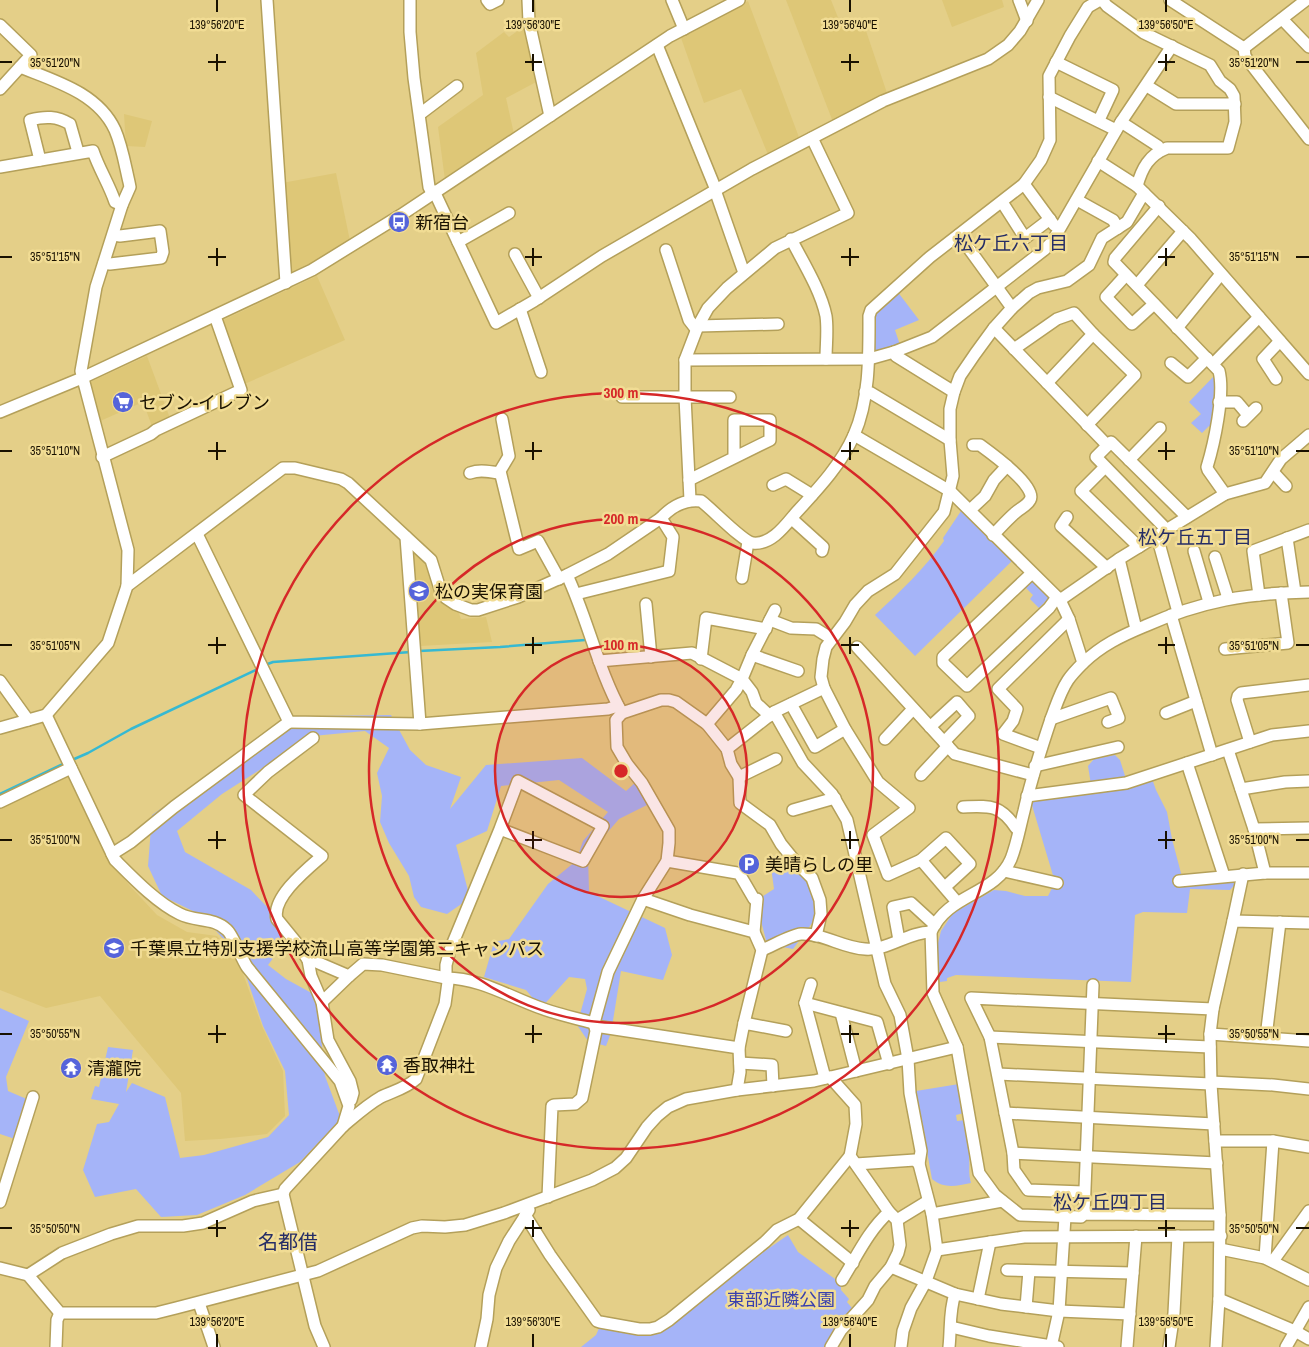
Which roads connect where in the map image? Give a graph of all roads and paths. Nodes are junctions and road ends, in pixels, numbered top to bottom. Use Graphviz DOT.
graph roads {
  1 [pos="267,0"];
  2 [pos="410,0"];
  3 [pos="487,0"];
  4 [pos="498,0"];
  5 [pos="528,0"];
  6 [pos="672,0"];
  7 [pos="739,0"];
  8 [pos="1019,0"];
  9 [pos="1038,0"];
  10 [pos="1101,0"];
  11 [pos="1170,0"];
  12 [pos="1306,0"];
  13 [pos="1282,19"];
  14 [pos="1026,21"];
  15 [pos="0,25"];
  16 [pos="684,28"];
  17 [pos="657,45"];
  18 [pos="1172,46"];
  19 [pos="1244,48"];
  20 [pos="1309,48"];
  21 [pos="1056,62"];
  22 [pos="20,68"];
  23 [pos="457,86"];
  24 [pos="1147,86"];
  25 [pos="0,89"];
  26 [pos="1049,97"];
  27 [pos="1235,104"];
  28 [pos="420,114"];
  29 [pos="550,116"];
  30 [pos="1099,120"];
  31 [pos="1119,126"];
  32 [pos="812,138"];
  33 [pos="1309,139"];
  34 [pos="1160,151"];
  35 [pos="78,152"];
  36 [pos="40,160"];
  37 [pos="1098,161"];
  38 [pos="0,167"];
  39 [pos="1024,184"];
  40 [pos="1140,189"];
  41 [pos="715,190"];
  42 [pos="433,192"];
  43 [pos="1077,200"];
  44 [pos="1002,202"];
  45 [pos="122,205"];
  46 [pos="1159,206"];
  47 [pos="509,213"];
  48 [pos="1050,219"];
  49 [pos="1118,228"];
  50 [pos="1059,230"];
  51 [pos="1183,231"];
  52 [pos="114,234"];
  53 [pos="959,235"];
  54 [pos="791,239"];
  55 [pos="458,242"];
  56 [pos="666,250"];
  57 [pos="515,254"];
  58 [pos="104,263"];
  59 [pos="744,273"];
  60 [pos="1221,274"];
  61 [pos="1126,275"];
  62 [pos="286,283"];
  63 [pos="1137,285"];
  64 [pos="997,287"];
  65 [pos="539,298"];
  66 [pos="1154,304"];
  67 [pos="1012,308"];
  68 [pos="520,309"];
  69 [pos="215,316"];
  70 [pos="1259,317"];
  71 [pos="778,324"];
  72 [pos="697,328"];
  73 [pos="994,328"];
  74 [pos="1177,328"];
  75 [pos="1093,334"];
  76 [pos="1280,341"];
  77 [pos="1014,349"];
  78 [pos="894,352"];
  79 [pos="826,359"];
  80 [pos="868,359"];
  81 [pos="686,360"];
  82 [pos="1210,361"];
  83 [pos="1171,363"];
  84 [pos="541,372"];
  85 [pos="1309,374"];
  86 [pos="82,378"];
  87 [pos="1276,379"];
  88 [pos="1047,383"];
  89 [pos="865,392"];
  90 [pos="954,392"];
  91 [pos="622,397"];
  92 [pos="685,397"];
  93 [pos="730,397"];
  94 [pos="1219,402"];
  95 [pos="0,412"];
  96 [pos="1249,415"];
  97 [pos="502,419"];
  98 [pos="1088,425"];
  99 [pos="1160,428"];
  100 [pos="854,435"];
  101 [pos="1309,435"];
  102 [pos="950,440"];
  103 [pos="973,446"];
  104 [pos="1107,446"];
  105 [pos="102,457"];
  106 [pos="734,457"];
  107 [pos="1129,460"];
  108 [pos="1007,466"];
  109 [pos="1105,467"];
  110 [pos="1273,472"];
  111 [pos="470,473"];
  112 [pos="500,473"];
  113 [pos="689,480"];
  114 [pos="773,485"];
  115 [pos="1286,486"];
  116 [pos="950,491"];
  117 [pos="1225,494"];
  118 [pos="812,495"];
  119 [pos="690,500"];
  120 [pos="970,510"];
  121 [pos="1067,517"];
  122 [pos="1187,517"];
  123 [pos="661,518"];
  124 [pos="792,519"];
  125 [pos="1309,530"];
  126 [pos="1162,533"];
  127 [pos="197,534"];
  128 [pos="993,535"];
  129 [pos="406,537"];
  130 [pos="1288,538"];
  131 [pos="748,542"];
  132 [pos="1139,547"];
  133 [pos="822,551"];
  134 [pos="1194,551"];
  135 [pos="1215,557"];
  136 [pos="1119,559"];
  137 [pos="1107,568"];
  138 [pos="1032,572"];
  139 [pos="563,577"];
  140 [pos="742,578"];
  141 [pos="127,586"];
  142 [pos="1294,592"];
  143 [pos="1309,592"];
  144 [pos="1282,593"];
  145 [pos="576,594"];
  146 [pos="1258,595"];
  147 [pos="1059,598"];
  148 [pos="1228,598"];
  149 [pos="1209,602"];
  150 [pos="646,604"];
  151 [pos="1174,613"];
  152 [pos="1069,619"];
  153 [pos="770,620"];
  154 [pos="1136,629"];
  155 [pos="832,639"];
  156 [pos="857,647"];
  157 [pos="1225,649"];
  158 [pos="752,654"];
  159 [pos="651,657"];
  160 [pos="701,659"];
  161 [pos="600,661"];
  162 [pos="1083,663"];
  163 [pos="798,671"];
  164 [pos="742,679"];
  165 [pos="0,681"];
  166 [pos="1309,685"];
  167 [pos="824,688"];
  168 [pos="1196,701"];
  169 [pos="791,704"];
  170 [pos="913,708"];
  171 [pos="620,710"];
  172 [pos="1166,713"];
  173 [pos="772,714"];
  174 [pos="46,715"];
  175 [pos="1051,719"];
  176 [pos="28,720"];
  177 [pos="289,722"];
  178 [pos="1108,722"];
  179 [pos="420,724"];
  180 [pos="707,724"];
  181 [pos="930,727"];
  182 [pos="0,728"];
  183 [pos="845,729"];
  184 [pos="1309,731"];
  185 [pos="313,738"];
  186 [pos="885,739"];
  187 [pos="1250,742"];
  188 [pos="946,744"];
  189 [pos="1118,747"];
  190 [pos="1041,748"];
  191 [pos="727,749"];
  192 [pos="1228,750"];
  193 [pos="1212,755"];
  194 [pos="776,759"];
  195 [pos="69,763"];
  196 [pos="1187,763"];
  197 [pos="1034,771"];
  198 [pos="921,775"];
  199 [pos="739,777"];
  200 [pos="1309,781"];
  201 [pos="1242,789"];
  202 [pos="1027,796"];
  203 [pos="835,798"];
  204 [pos="0,802"];
  205 [pos="963,807"];
  206 [pos="794,810"];
  207 [pos="1309,828"];
  208 [pos="500,829"];
  209 [pos="1019,829"];
  210 [pos="1254,829"];
  211 [pos="112,854"];
  212 [pos="921,860"];
  213 [pos="667,861"];
  214 [pos="1004,871"];
  215 [pos="1265,873"];
  216 [pos="1309,873"];
  217 [pos="1243,874"];
  218 [pos="1224,876"];
  219 [pos="1179,881"];
  220 [pos="1057,883"];
  221 [pos="945,886"];
  222 [pos="643,899"];
  223 [pos="957,902"];
  224 [pos="1233,921"];
  225 [pos="1280,922"];
  226 [pos="1309,923"];
  227 [pos="933,929"];
  228 [pos="754,932"];
  229 [pos="816,936"];
  230 [pos="899,940"];
  231 [pos="878,948"];
  232 [pos="762,950"];
  233 [pos="308,960"];
  234 [pos="349,976"];
  235 [pos="446,978"];
  236 [pos="811,984"];
  237 [pos="1094,985"];
  238 [pos="322,1002"];
  239 [pos="805,1003"];
  240 [pos="1093,1003"];
  241 [pos="1213,1009"];
  242 [pos="841,1013"];
  243 [pos="744,1024"];
  244 [pos="594,1025"];
  245 [pos="786,1031"];
  246 [pos="1210,1034"];
  247 [pos="990,1037"];
  248 [pos="1266,1037"];
  249 [pos="1091,1041"];
  250 [pos="1309,1041"];
  251 [pos="957,1047"];
  252 [pos="1210,1047"];
  253 [pos="739,1048"];
  254 [pos="908,1059"];
  255 [pos="740,1064"];
  256 [pos="889,1064"];
  257 [pos="856,1071"];
  258 [pos="998,1074"];
  259 [pos="828,1077"];
  260 [pos="1090,1078"];
  261 [pos="1211,1083"];
  262 [pos="773,1086"];
  263 [pos="1309,1089"];
  264 [pos="737,1090"];
  265 [pos="33,1096"];
  266 [pos="349,1106"];
  267 [pos="1004,1113"];
  268 [pos="1088,1117"];
  269 [pos="1214,1124"];
  270 [pos="343,1126"];
  271 [pos="1215,1141"];
  272 [pos="1273,1141"];
  273 [pos="1309,1147"];
  274 [pos="1013,1153"];
  275 [pos="1086,1157"];
  276 [pos="853,1160"];
  277 [pos="1217,1163"];
  278 [pos="919,1164"];
  279 [pos="1084,1192"];
  280 [pos="283,1194"];
  281 [pos="548,1196"];
  282 [pos="928,1201"];
  283 [pos="1002,1201"];
  284 [pos="0,1202"];
  285 [pos="536,1202"];
  286 [pos="1309,1211"];
  287 [pos="889,1212"];
  288 [pos="932,1214"];
  289 [pos="1084,1214"];
  290 [pos="525,1215"];
  291 [pos="1220,1215"];
  292 [pos="1065,1217"];
  293 [pos="800,1219"];
  294 [pos="897,1220"];
  295 [pos="1065,1236"];
  296 [pos="1136,1236"];
  297 [pos="1178,1236"];
  298 [pos="1221,1236"];
  299 [pos="990,1242"];
  300 [pos="1220,1249"];
  301 [pos="937,1250"];
  302 [pos="1269,1260"];
  303 [pos="853,1263"];
  304 [pos="891,1267"];
  305 [pos="0,1268"];
  306 [pos="1007,1270"];
  307 [pos="1029,1271"];
  308 [pos="1062,1272"];
  309 [pos="1133,1273"];
  310 [pos="28,1275"];
  311 [pos="303,1276"];
  312 [pos="842,1280"];
  313 [pos="1309,1280"];
  314 [pos="926,1281"];
  315 [pos="955,1294"];
  316 [pos="1219,1298"];
  317 [pos="978,1299"];
  318 [pos="199,1303"];
  319 [pos="1026,1307"];
  320 [pos="1309,1307"];
  321 [pos="1059,1311"];
  322 [pos="60,1313"];
  323 [pos="1130,1314"];
  324 [pos="952,1327"];
  325 [pos="1295,1331"];
  326 [pos="1309,1339"];
  327 [pos="56,1347"];
  328 [pos="214,1347"];
  329 [pos="324,1347"];
  330 [pos="481,1347"];
  331 [pos="832,1347"];
  332 [pos="901,1347"];
  333 [pos="949,1347"];
  334 [pos="1054,1347"];
  335 [pos="1127,1347"];
  336 [pos="1169,1347"];
  337 [pos="1216,1347"];
  338 [pos="1286,1347"];
  1 -- 62 [label="street"];
  2 -- 28 [label="street"];
  3 -- 4 [label="street"];
  5 -- 29 [label="street"];
  6 -- 16 [label="street"];
  7 -- 16 [label="street"];
  8 -- 14 [label="street"];
  9 -- 14 [label="street"];
  10 -- 18 [label="street"];
  10 -- 21 [label="street"];
  11 -- 19 [label="street"];
  12 -- 13 [label="street"];
  13 -- 19 [label="street"];
  13 -- 20 [label="street"];
  14 -- 32 [label="street"];
  15 -- 22 [label="street"];
  16 -- 17 [label="street"];
  17 -- 29 [label="street"];
  17 -- 41 [label="street"];
  18 -- 24 [label="street"];
  18 -- 27 [label="street"];
  19 -- 33 [label="street"];
  21 -- 26 [label="street"];
  21 -- 30 [label="street"];
  22 -- 25 [label="street"];
  22 -- 45 [label="street"];
  23 -- 28 [label="street"];
  24 -- 27 [label="street"];
  24 -- 31 [label="street"];
  26 -- 30 [label="street"];
  26 -- 39 [label="street"];
  27 -- 34 [label="street"];
  28 -- 42 [label="street"];
  29 -- 42 [label="street"];
  30 -- 31 [label="street"];
  31 -- 34 [label="street"];
  31 -- 37 [label="street"];
  32 -- 41 [label="street"];
  32 -- 54 [label="street"];
  34 -- 40 [label="street"];
  35 -- 36 [label="street"];
  35 -- 36 [label="street"];
  35 -- 45 [label="street"];
  36 -- 38 [label="street"];
  37 -- 40 [label="street"];
  37 -- 43 [label="street"];
  39 -- 44 [label="street"];
  39 -- 48 [label="street"];
  40 -- 46 [label="street"];
  40 -- 49 [label="street"];
  41 -- 59 [label="street"];
  41 -- 65 [label="street"];
  42 -- 55 [label="street"];
  42 -- 62 [label="street"];
  43 -- 49 [label="street"];
  43 -- 50 [label="street"];
  44 -- 48 [label="street"];
  44 -- 53 [label="street"];
  45 -- 52 [label="street"];
  46 -- 51 [label="street"];
  46 -- 61 [label="street"];
  47 -- 55 [label="street"];
  48 -- 50 [label="street"];
  49 -- 67 [label="street"];
  50 -- 64 [label="street"];
  51 -- 60 [label="street"];
  51 -- 63 [label="street"];
  52 -- 58 [label="street"];
  52 -- 58 [label="street"];
  53 -- 64 [label="street"];
  53 -- 80 [label="street"];
  54 -- 59 [label="street"];
  54 -- 79 [label="street"];
  55 -- 68 [label="street"];
  56 -- 72 [label="street"];
  57 -- 65 [label="street"];
  58 -- 86 [label="street"];
  59 -- 72 [label="street"];
  60 -- 70 [label="street"];
  60 -- 74 [label="street"];
  61 -- 63 [label="street"];
  61 -- 66 [label="street"];
  62 -- 69 [label="street"];
  63 -- 66 [label="street"];
  64 -- 67 [label="street"];
  64 -- 78 [label="street"];
  65 -- 68 [label="street"];
  66 -- 74 [label="street"];
  67 -- 73 [label="street"];
  68 -- 84 [label="street"];
  69 -- 86 [label="street"];
  69 -- 105 [label="street"];
  70 -- 76 [label="street"];
  70 -- 82 [label="street"];
  71 -- 72 [label="street"];
  72 -- 81 [label="street"];
  73 -- 77 [label="street"];
  73 -- 90 [label="street"];
  74 -- 82 [label="street"];
  75 -- 77 [label="street"];
  75 -- 88 [label="street"];
  75 -- 98 [label="street"];
  76 -- 85 [label="street"];
  76 -- 87 [label="street"];
  77 -- 88 [label="street"];
  78 -- 80 [label="street"];
  78 -- 90 [label="street"];
  79 -- 80 [label="street"];
  79 -- 81 [label="street"];
  80 -- 89 [label="street"];
  81 -- 92 [label="street"];
  82 -- 83 [label="street"];
  82 -- 94 [label="street"];
  86 -- 95 [label="street"];
  86 -- 105 [label="street"];
  88 -- 98 [label="street"];
  89 -- 100 [label="street"];
  89 -- 102 [label="street"];
  90 -- 102 [label="street"];
  91 -- 92 [label="street"];
  92 -- 93 [label="street"];
  92 -- 113 [label="street"];
  94 -- 96 [label="street"];
  94 -- 117 [label="street"];
  97 -- 112 [label="street"];
  98 -- 104 [label="street"];
  99 -- 107 [label="street"];
  100 -- 116 [label="street"];
  100 -- 118 [label="street"];
  101 -- 110 [label="street"];
  102 -- 116 [label="street"];
  103 -- 108 [label="street"];
  104 -- 107 [label="street"];
  104 -- 109 [label="street"];
  105 -- 141 [label="street"];
  106 -- 113 [label="street"];
  107 -- 122 [label="street"];
  108 -- 120 [label="street"];
  108 -- 128 [label="street"];
  109 -- 126 [label="street"];
  109 -- 132 [label="street"];
  110 -- 115 [label="street"];
  110 -- 117 [label="street"];
  111 -- 112 [label="street"];
  112 -- 139 [label="street"];
  113 -- 119 [label="street"];
  114 -- 118 [label="street"];
  116 -- 120 [label="street"];
  116 -- 155 [label="street"];
  117 -- 122 [label="street"];
  118 -- 124 [label="street"];
  119 -- 123 [label="street"];
  119 -- 131 [label="street"];
  120 -- 128 [label="street"];
  121 -- 137 [label="street"];
  122 -- 126 [label="street"];
  123 -- 139 [label="street"];
  123 -- 145 [label="street"];
  124 -- 131 [label="street"];
  124 -- 133 [label="street"];
  125 -- 130 [label="street"];
  126 -- 132 [label="street"];
  126 -- 151 [label="street"];
  127 -- 129 [label="street"];
  127 -- 141 [label="street"];
  127 -- 177 [label="street"];
  128 -- 138 [label="street"];
  129 -- 139 [label="street"];
  129 -- 179 [label="street"];
  130 -- 142 [label="street"];
  130 -- 146 [label="street"];
  131 -- 140 [label="street"];
  132 -- 136 [label="street"];
  134 -- 149 [label="street"];
  135 -- 148 [label="street"];
  136 -- 137 [label="street"];
  136 -- 154 [label="street"];
  137 -- 147 [label="street"];
  138 -- 147 [label="street"];
  138 -- 147 [label="street"];
  139 -- 145 [label="street"];
  141 -- 174 [label="street"];
  142 -- 143 [label="street"];
  142 -- 144 [label="street"];
  144 -- 146 [label="street"];
  144 -- 157 [label="street"];
  145 -- 161 [label="street"];
  146 -- 148 [label="street"];
  147 -- 152 [label="street"];
  148 -- 149 [label="street"];
  149 -- 151 [label="street"];
  150 -- 159 [label="street"];
  151 -- 154 [label="street"];
  151 -- 168 [label="street"];
  152 -- 162 [label="street"];
  152 -- 190 [label="street"];
  153 -- 155 [label="street"];
  153 -- 158 [label="street"];
  153 -- 160 [label="street"];
  154 -- 162 [label="street"];
  155 -- 167 [label="street"];
  156 -- 170 [label="street"];
  158 -- 163 [label="street"];
  158 -- 164 [label="street"];
  159 -- 160 [label="street"];
  159 -- 161 [label="street"];
  160 -- 164 [label="street"];
  161 -- 171 [label="street"];
  162 -- 175 [label="street"];
  164 -- 173 [label="street"];
  164 -- 180 [label="street"];
  165 -- 176 [label="street"];
  166 -- 187 [label="street"];
  167 -- 169 [label="street"];
  167 -- 183 [label="street"];
  168 -- 172 [label="street"];
  168 -- 193 [label="street"];
  169 -- 173 [label="street"];
  169 -- 183 [label="street"];
  170 -- 181 [label="street"];
  170 -- 186 [label="street"];
  171 -- 179 [label="street"];
  171 -- 180 [label="street"];
  171 -- 213 [label="street"];
  173 -- 191 [label="street"];
  173 -- 203 [label="street"];
  174 -- 176 [label="street"];
  174 -- 195 [label="street"];
  175 -- 178 [label="street"];
  175 -- 190 [label="street"];
  176 -- 182 [label="street"];
  177 -- 179 [label="street"];
  177 -- 211 [label="street"];
  180 -- 191 [label="street"];
  181 -- 188 [label="street"];
  181 -- 188 [label="street"];
  183 -- 212 [label="street"];
  184 -- 187 [label="street"];
  185 -- 233 [label="street"];
  187 -- 192 [label="street"];
  188 -- 197 [label="street"];
  188 -- 198 [label="street"];
  189 -- 197 [label="street"];
  190 -- 197 [label="street"];
  191 -- 199 [label="street"];
  192 -- 193 [label="street"];
  192 -- 201 [label="street"];
  193 -- 196 [label="street"];
  194 -- 199 [label="street"];
  195 -- 204 [label="street"];
  195 -- 211 [label="street"];
  196 -- 202 [label="street"];
  196 -- 218 [label="street"];
  197 -- 202 [label="street"];
  199 -- 229 [label="street"];
  200 -- 201 [label="street"];
  201 -- 210 [label="street"];
  202 -- 209 [label="street"];
  203 -- 206 [label="street"];
  203 -- 231 [label="street"];
  205 -- 209 [label="street"];
  207 -- 210 [label="street"];
  208 -- 208 [label="street"];
  208 -- 235 [label="street"];
  209 -- 214 [label="street"];
  210 -- 215 [label="street"];
  211 -- 266 [label="street"];
  212 -- 221 [label="street"];
  212 -- 221 [label="street"];
  213 -- 222 [label="street"];
  213 -- 228 [label="street"];
  214 -- 220 [label="street"];
  214 -- 223 [label="street"];
  215 -- 216 [label="street"];
  215 -- 217 [label="street"];
  217 -- 218 [label="street"];
  217 -- 224 [label="street"];
  218 -- 219 [label="street"];
  221 -- 223 [label="street"];
  222 -- 228 [label="street"];
  222 -- 244 [label="street"];
  223 -- 227 [label="street"];
  224 -- 225 [label="street"];
  224 -- 241 [label="street"];
  225 -- 226 [label="street"];
  225 -- 248 [label="street"];
  227 -- 230 [label="street"];
  227 -- 230 [label="street"];
  227 -- 251 [label="street"];
  228 -- 232 [label="street"];
  229 -- 231 [label="street"];
  229 -- 232 [label="street"];
  230 -- 231 [label="street"];
  231 -- 254 [label="street"];
  232 -- 243 [label="street"];
  233 -- 234 [label="street"];
  233 -- 238 [label="street"];
  234 -- 235 [label="street"];
  234 -- 238 [label="street"];
  235 -- 244 [label="street"];
  235 -- 270 [label="street"];
  236 -- 239 [label="street"];
  237 -- 240 [label="street"];
  238 -- 266 [label="street"];
  239 -- 242 [label="street"];
  239 -- 259 [label="street"];
  240 -- 241 [label="street"];
  240 -- 247 [label="street"];
  240 -- 249 [label="street"];
  241 -- 246 [label="street"];
  242 -- 256 [label="street"];
  242 -- 257 [label="street"];
  243 -- 245 [label="street"];
  243 -- 253 [label="street"];
  244 -- 253 [label="street"];
  244 -- 281 [label="street"];
  246 -- 248 [label="street"];
  246 -- 252 [label="street"];
  247 -- 249 [label="street"];
  247 -- 258 [label="street"];
  248 -- 250 [label="street"];
  249 -- 252 [label="street"];
  249 -- 260 [label="street"];
  251 -- 254 [label="street"];
  251 -- 283 [label="street"];
  252 -- 261 [label="street"];
  253 -- 255 [label="street"];
  254 -- 256 [label="street"];
  254 -- 278 [label="street"];
  255 -- 262 [label="street"];
  255 -- 264 [label="street"];
  256 -- 257 [label="street"];
  257 -- 259 [label="street"];
  258 -- 260 [label="street"];
  258 -- 267 [label="street"];
  259 -- 262 [label="street"];
  259 -- 276 [label="street"];
  260 -- 261 [label="street"];
  260 -- 268 [label="street"];
  261 -- 263 [label="street"];
  261 -- 269 [label="street"];
  262 -- 264 [label="street"];
  264 -- 281 [label="street"];
  265 -- 284 [label="street"];
  266 -- 270 [label="street"];
  267 -- 268 [label="street"];
  267 -- 274 [label="street"];
  268 -- 269 [label="street"];
  268 -- 275 [label="street"];
  269 -- 271 [label="street"];
  270 -- 280 [label="street"];
  271 -- 272 [label="street"];
  271 -- 277 [label="street"];
  272 -- 273 [label="street"];
  272 -- 302 [label="street"];
  274 -- 275 [label="street"];
  274 -- 279 [label="street"];
  275 -- 277 [label="street"];
  275 -- 279 [label="street"];
  276 -- 278 [label="street"];
  276 -- 287 [label="street"];
  276 -- 293 [label="street"];
  277 -- 291 [label="street"];
  278 -- 282 [label="street"];
  279 -- 289 [label="street"];
  280 -- 310 [label="street"];
  280 -- 311 [label="street"];
  281 -- 285 [label="street"];
  282 -- 288 [label="street"];
  282 -- 294 [label="street"];
  283 -- 288 [label="street"];
  283 -- 292 [label="street"];
  285 -- 290 [label="street"];
  285 -- 311 [label="street"];
  286 -- 302 [label="street"];
  287 -- 294 [label="street"];
  287 -- 303 [label="street"];
  288 -- 301 [label="street"];
  289 -- 291 [label="street"];
  289 -- 292 [label="street"];
  290 -- 293 [label="street"];
  290 -- 330 [label="street"];
  291 -- 298 [label="street"];
  292 -- 295 [label="street"];
  293 -- 303 [label="street"];
  294 -- 304 [label="street"];
  295 -- 296 [label="street"];
  295 -- 299 [label="street"];
  295 -- 308 [label="street"];
  296 -- 297 [label="street"];
  296 -- 309 [label="street"];
  297 -- 298 [label="street"];
  297 -- 336 [label="street"];
  298 -- 300 [label="street"];
  299 -- 301 [label="street"];
  299 -- 317 [label="street"];
  300 -- 302 [label="street"];
  300 -- 316 [label="street"];
  301 -- 314 [label="street"];
  302 -- 313 [label="street"];
  303 -- 312 [label="street"];
  304 -- 314 [label="street"];
  304 -- 331 [label="street"];
  305 -- 310 [label="street"];
  306 -- 307 [label="street"];
  307 -- 308 [label="street"];
  307 -- 319 [label="street"];
  308 -- 309 [label="street"];
  308 -- 321 [label="street"];
  309 -- 323 [label="street"];
  310 -- 322 [label="street"];
  311 -- 318 [label="street"];
  311 -- 329 [label="street"];
  314 -- 315 [label="street"];
  314 -- 332 [label="street"];
  315 -- 317 [label="street"];
  315 -- 324 [label="street"];
  316 -- 325 [label="street"];
  316 -- 337 [label="street"];
  317 -- 319 [label="street"];
  318 -- 322 [label="street"];
  318 -- 328 [label="street"];
  319 -- 321 [label="street"];
  320 -- 325 [label="street"];
  321 -- 323 [label="street"];
  321 -- 334 [label="street"];
  322 -- 327 [label="street"];
  323 -- 335 [label="street"];
  324 -- 333 [label="street"];
  324 -- 334 [label="street"];
  325 -- 326 [label="street"];
  325 -- 338 [label="street"];
}
